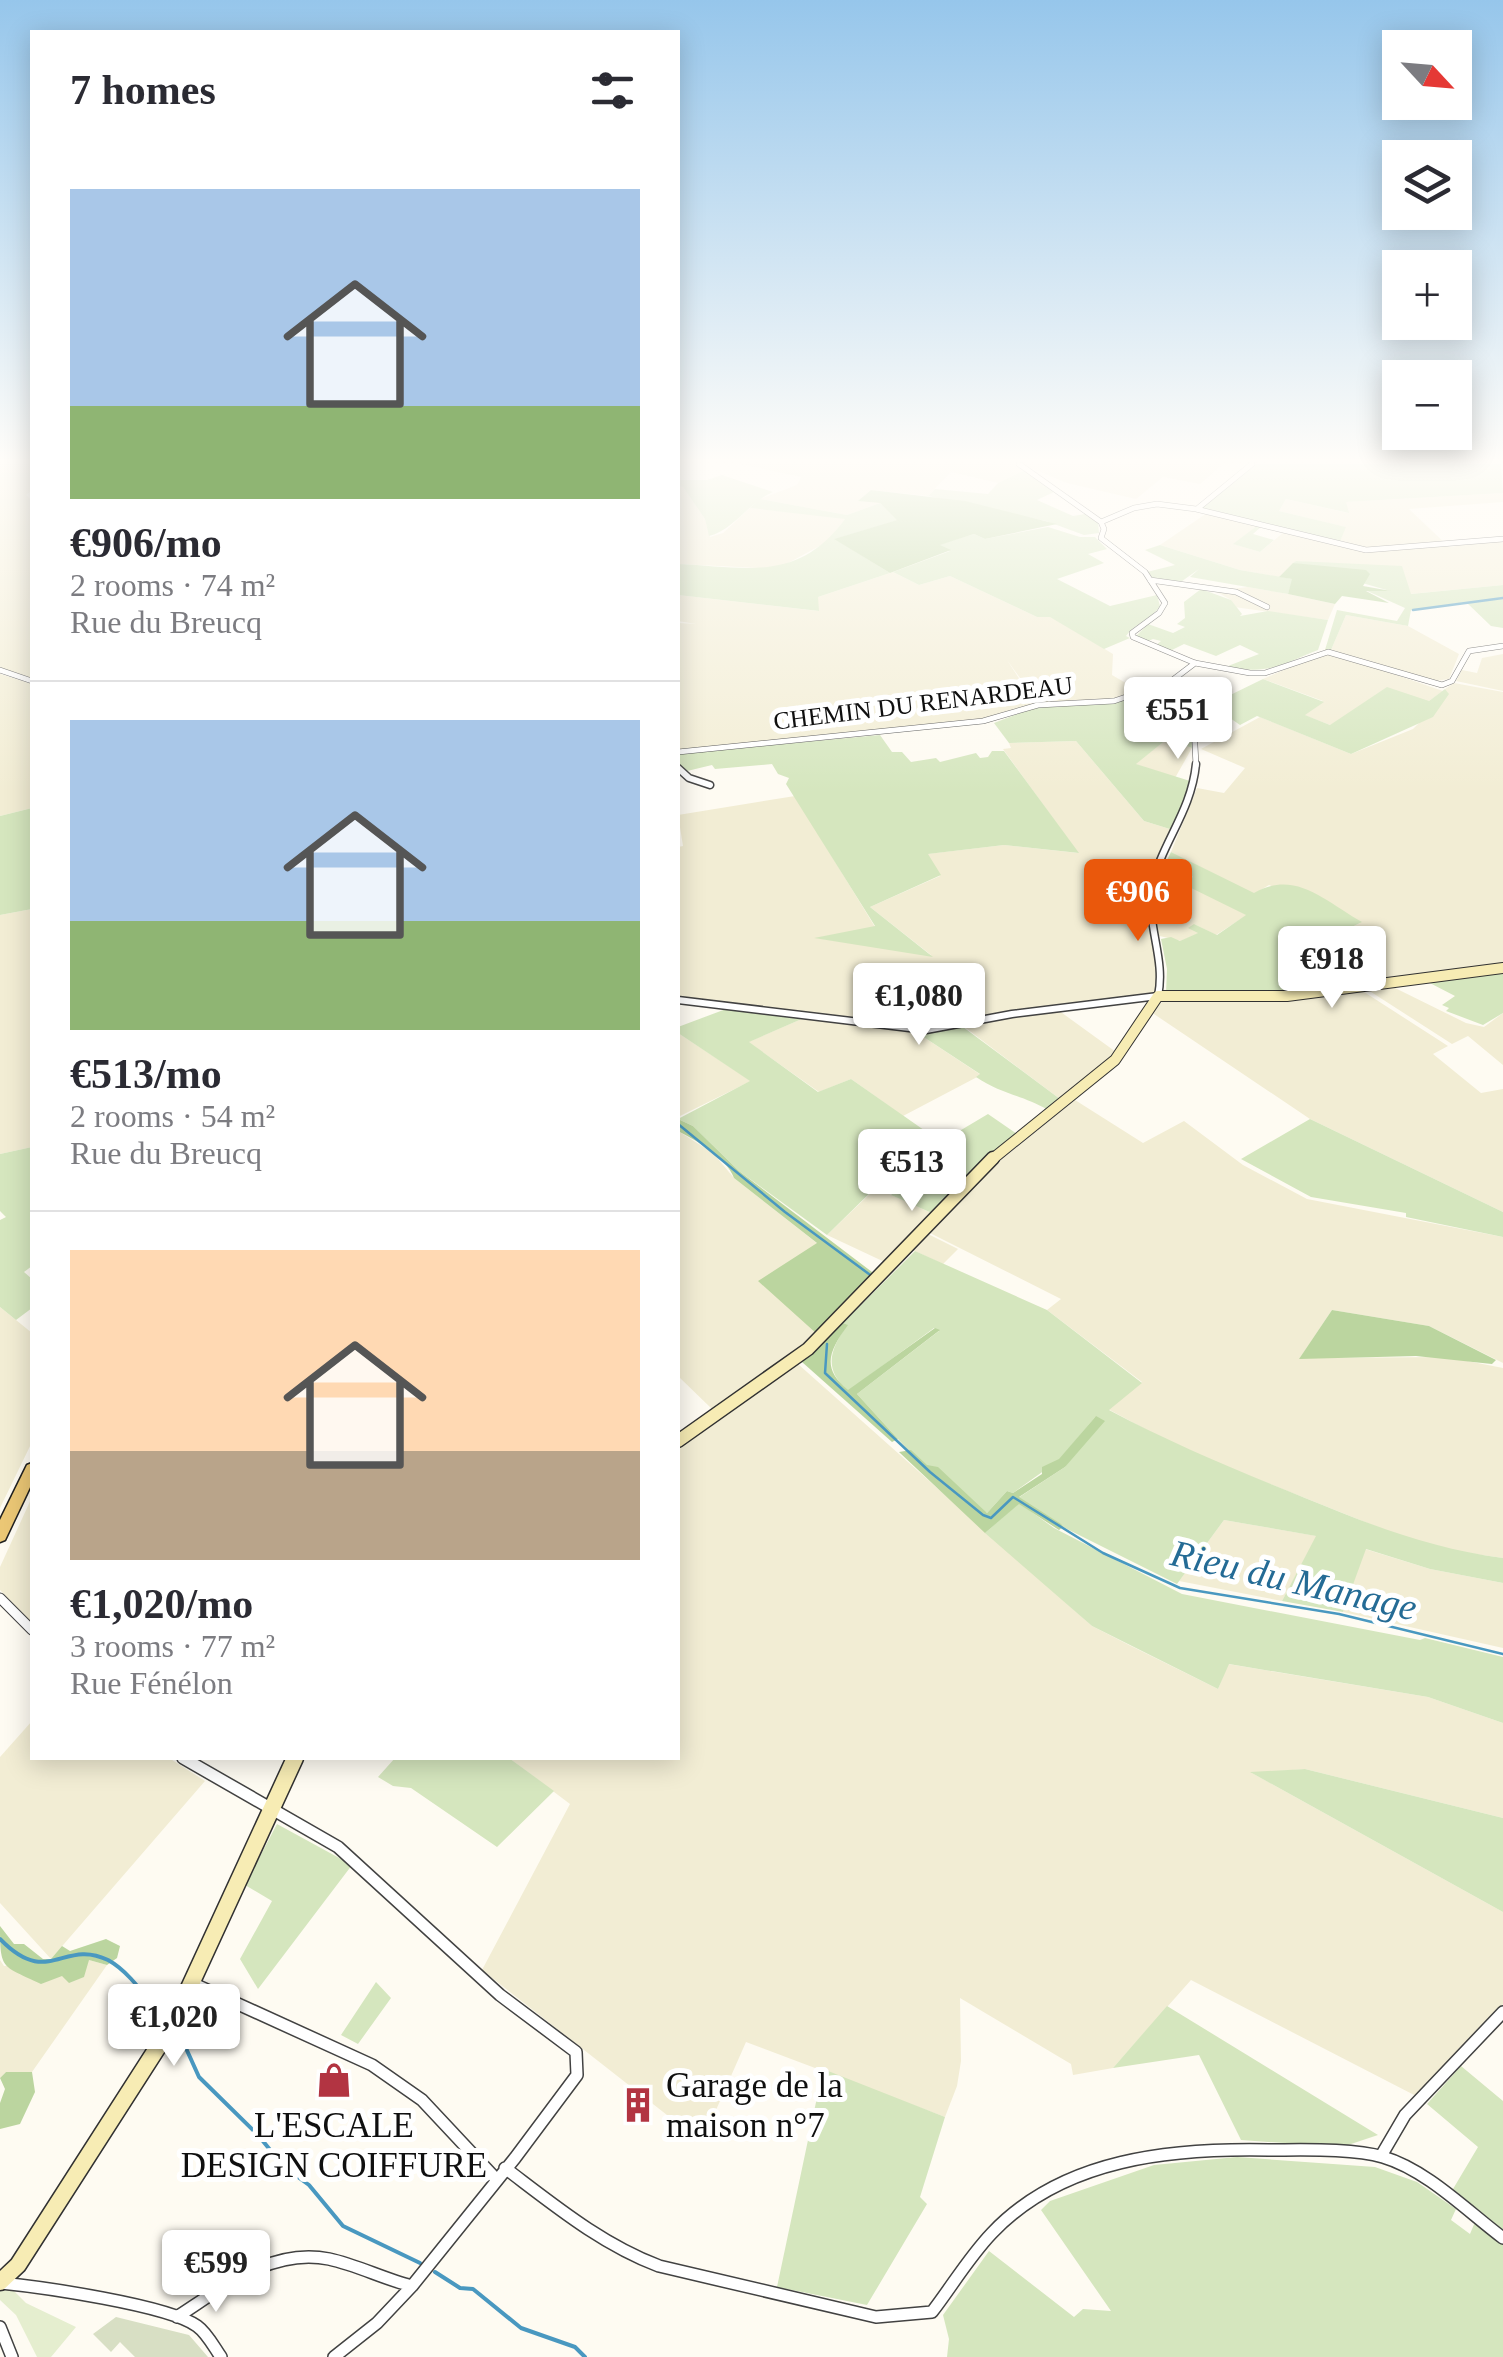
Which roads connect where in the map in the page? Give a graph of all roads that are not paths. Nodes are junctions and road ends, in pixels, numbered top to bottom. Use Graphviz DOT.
graph roads {
  1 [pos="1143,574"];
  2 [pos="1150,580"];
  3 [pos="1267,607"];
  4 [pos="1503,646"];
  5 [pos="1195,662"];
  6 [pos="0,670"];
  7 [pos="30,680"];
  8 [pos="1170,682"];
  9 [pos="680,752"];
  10 [pos="680,770"];
  11 [pos="710,785"];
  12 [pos="1503,968"];
  13 [pos="1158,996"];
  14 [pos="680,1000"];
  15 [pos="680,1440"];
  16 [pos="30,1473"];
  17 [pos="0,1536"];
  18 [pos="0,1598"];
  19 [pos="30,1628"];
  20 [pos="188,1760"];
  21 [pos="294,1760"];
  22 [pos="271,1807"];
  23 [pos="194,1984"];
  24 [pos="1503,2012"];
  25 [pos="1380,2156"];
  26 [pos="501,2174"];
  27 [pos="1503,2238"];
  28 [pos="0,2283"];
  29 [pos="412,2286"];
  30 [pos="177,2317"];
  31 [pos="0,2327"];
  32 [pos="354,2351"];
  33 [pos="12,2357"];
  34 [pos="220,2357"];
  35 [pos="334,2357"];
  1 -- 2 [label="street"];
  2 -- 3 [label="street"];
  2 -- 5 [label="street"];
  4 -- 5 [label="street"];
  5 -- 8 [label="street"];
  6 -- 7 [label="street"];
  8 -- 9 [label="street, CHEMIN DU RENARDEAU"];
  8 -- 13 [label="street"];
  10 -- 11 [label="street"];
  12 -- 13 [label="street"];
  13 -- 14 [label="street"];
  13 -- 15 [label="street"];
  16 -- 17 [label="main road"];
  18 -- 19 [label="street"];
  20 -- 22 [label="street"];
  21 -- 22 [label="street"];
  22 -- 23 [label="street"];
  22 -- 26 [label="street"];
  23 -- 26 [label="street"];
  23 -- 28 [label="street"];
  24 -- 25 [label="street"];
  25 -- 26 [label="street"];
  25 -- 27 [label="street"];
  26 -- 29 [label="street"];
  28 -- 30 [label="street"];
  29 -- 30 [label="street"];
  29 -- 32 [label="street"];
  30 -- 34 [label="street"];
  31 -- 33 [label="street"];
  32 -- 35 [label="street"];
}
